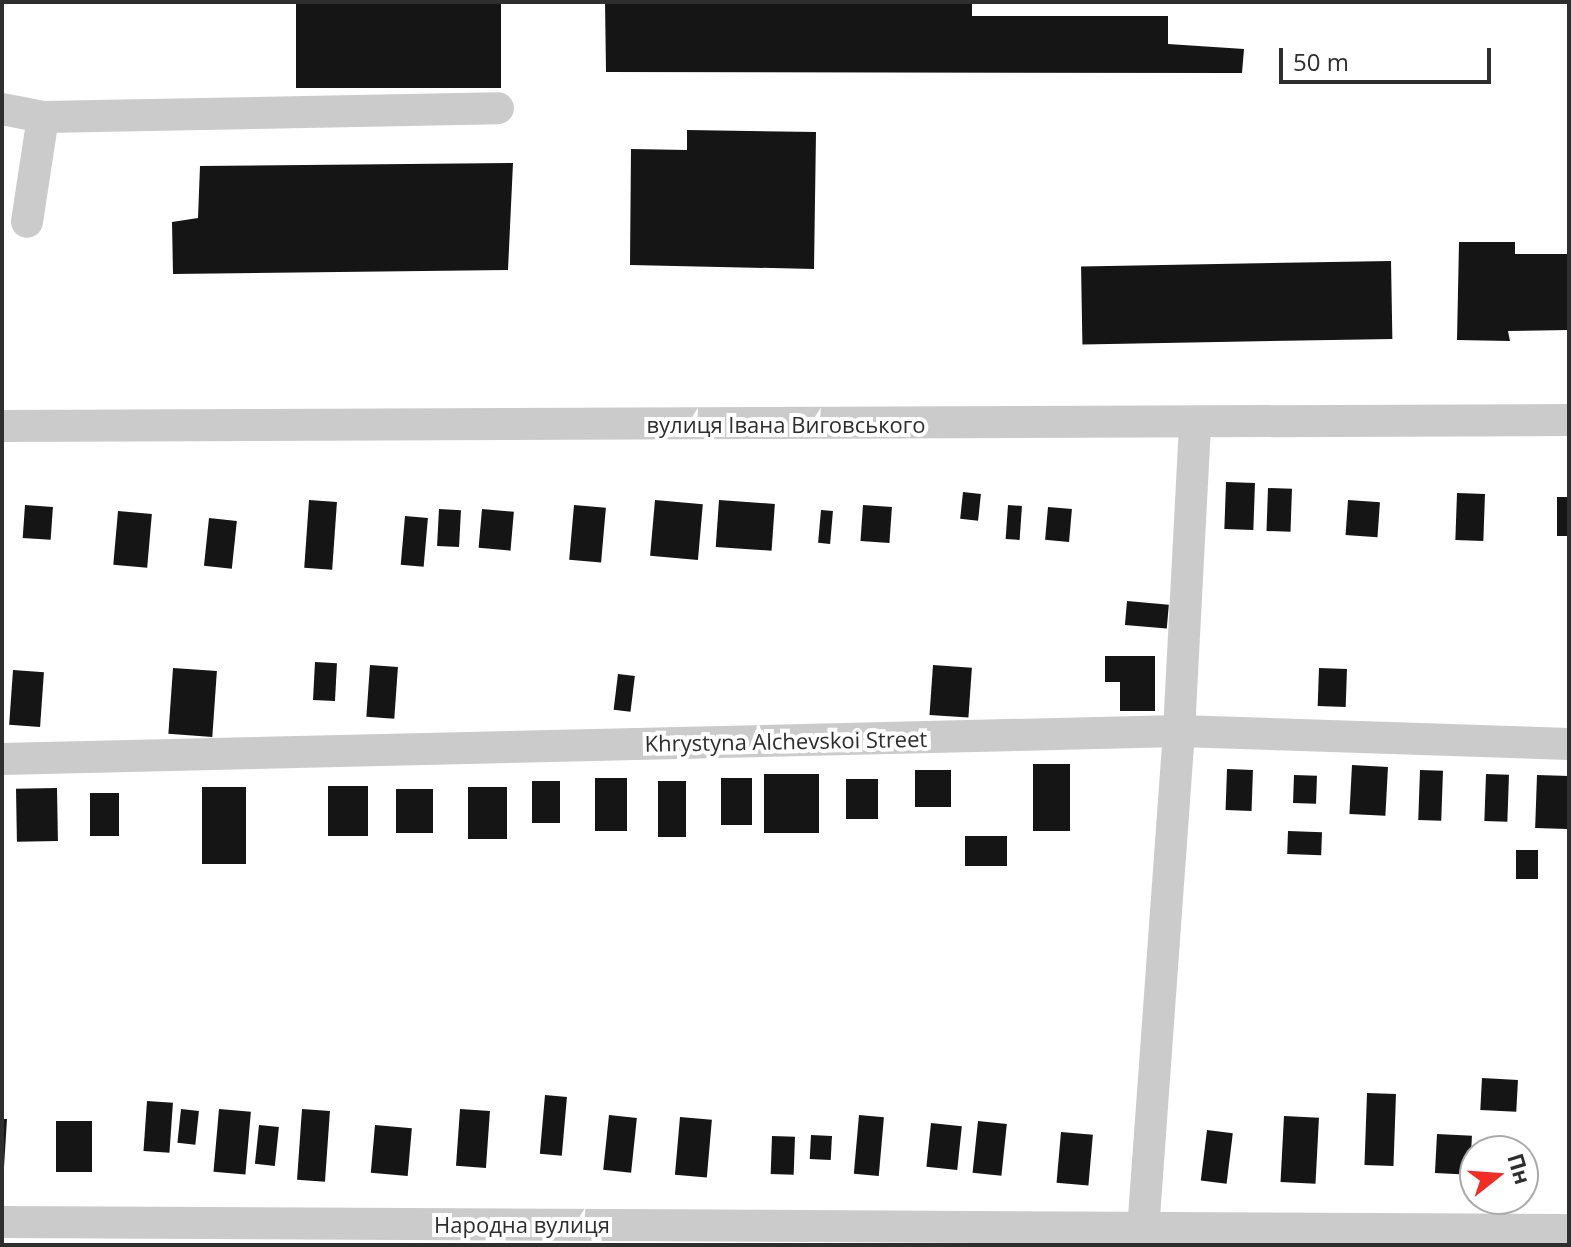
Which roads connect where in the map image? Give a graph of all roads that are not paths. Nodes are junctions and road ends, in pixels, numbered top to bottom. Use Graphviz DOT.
graph roads {
  1 [pos="498,108"];
  2 [pos="2,109"];
  3 [pos="43,117"];
  4 [pos="27,222"];
  5 [pos="1569,420"];
  6 [pos="1195,423"];
  7 [pos="2,426"];
  8 [pos="1179,731"];
  9 [pos="1569,744"];
  10 [pos="2,759"];
  11 [pos="2,1222"];
  12 [pos="1569,1230"];
  13 [pos="1143,1236"];
  1 -- 3 [label="street"];
  2 -- 3 [label="street"];
  3 -- 4 [label="street"];
  5 -- 6 [label="street, вулиця Івана Виговського"];
  6 -- 7 [label="street, вулиця Івана Виговського"];
  6 -- 8 [label="street"];
  8 -- 9 [label="street, Khrystyna Alchevskoi Street"];
  8 -- 10 [label="street, Khrystyna Alchevskoi Street"];
  8 -- 13 [label="street"];
  11 -- 13 [label="street, Народна вулиця"];
  12 -- 13 [label="street, Народна вулиця"];
}
